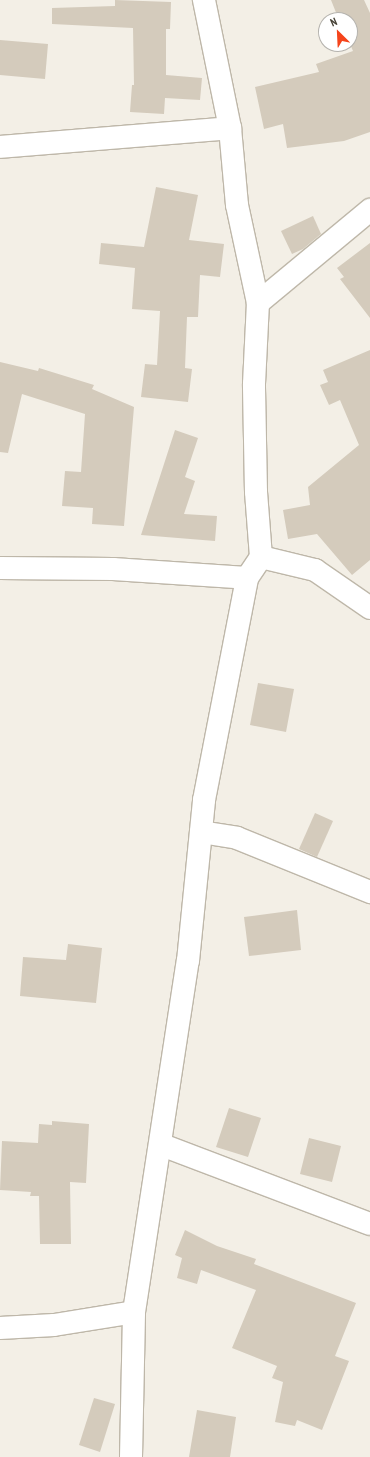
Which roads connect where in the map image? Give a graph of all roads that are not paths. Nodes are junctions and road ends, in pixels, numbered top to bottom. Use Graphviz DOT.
graph roads {
  1 [pos="204,0"];
  2 [pos="230,128"];
  3 [pos="0,147"];
  4 [pos="370,210"];
  5 [pos="258,303"];
  6 [pos="261,557"];
  7 [pos="0,568"];
  8 [pos="247,578"];
  9 [pos="370,608"];
  10 [pos="201,832"];
  11 [pos="370,892"];
  12 [pos="162,1145"];
  13 [pos="370,1224"];
  14 [pos="134,1312"];
  15 [pos="0,1328"];
  16 [pos="131,1457"];
  1 -- 2 [label="street"];
  2 -- 3 [label="street"];
  2 -- 5 [label="street"];
  4 -- 5 [label="street"];
  5 -- 6 [label="street"];
  6 -- 8 [label="street"];
  6 -- 9 [label="street"];
  7 -- 8 [label="street"];
  8 -- 10 [label="street"];
  10 -- 11 [label="street"];
  10 -- 12 [label="street"];
  12 -- 13 [label="street"];
  12 -- 14 [label="street"];
  14 -- 15 [label="street"];
  14 -- 16 [label="street"];
}
